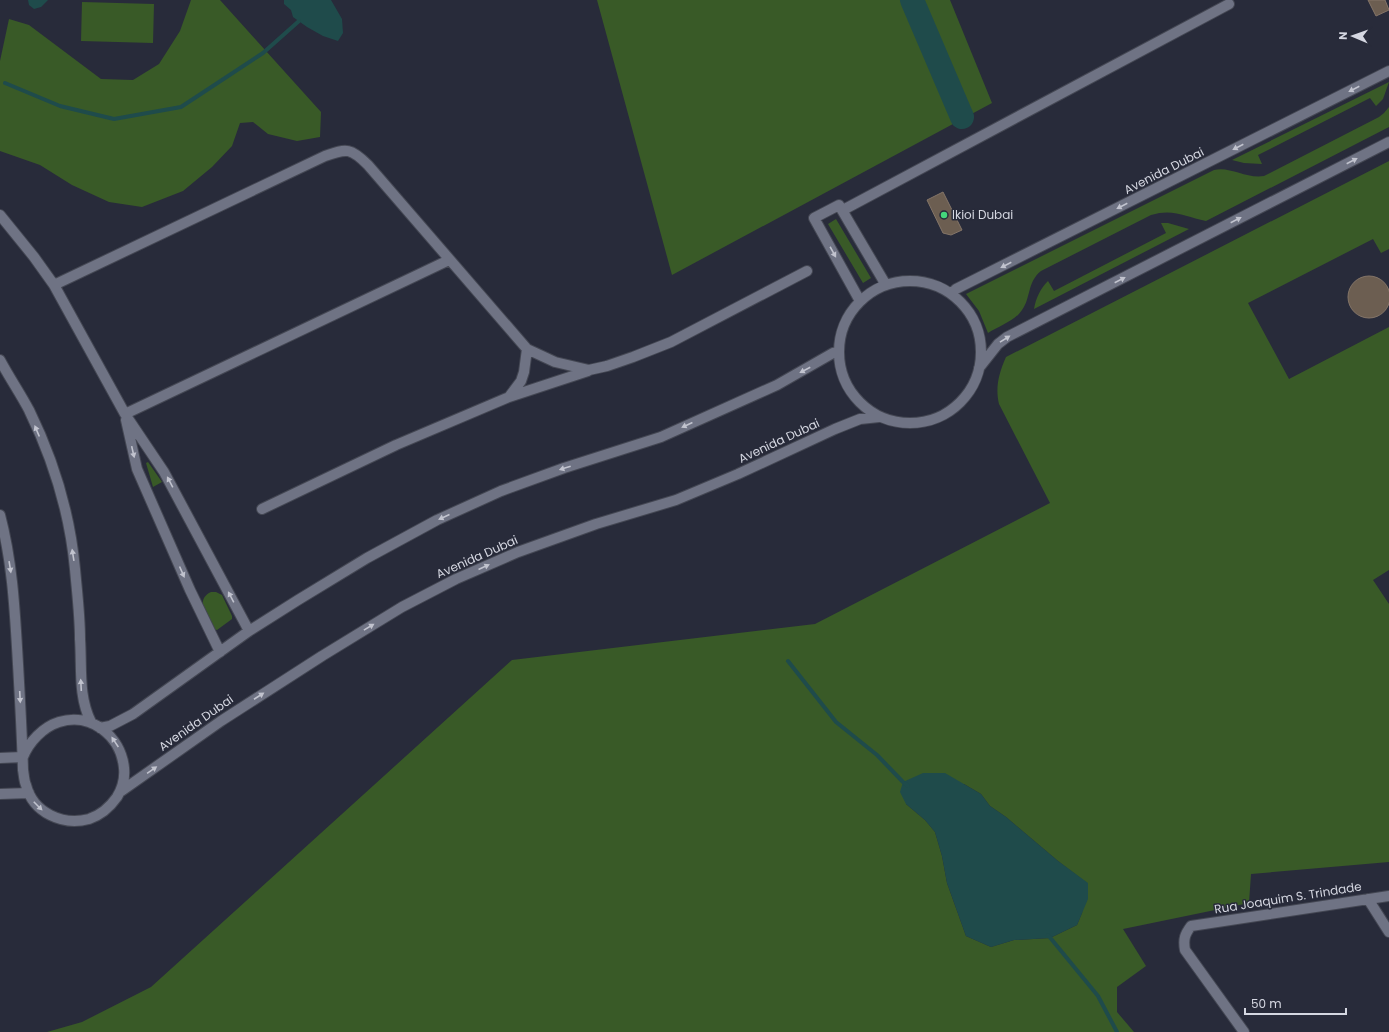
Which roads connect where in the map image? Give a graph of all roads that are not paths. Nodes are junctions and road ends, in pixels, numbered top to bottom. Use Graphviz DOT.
graph roads {
  1 [pos="1229,4"];
  2 [pos="1389,71"];
  3 [pos="1389,142"];
  4 [pos="842,210"];
  5 [pos="0,215"];
  6 [pos="449,260"];
  7 [pos="807,271"];
  8 [pos="54,285"];
  9 [pos="886,285"];
  10 [pos="951,294"];
  11 [pos="860,301"];
  12 [pos="527,349"];
  13 [pos="839,351"];
  14 [pos="0,360"];
  15 [pos="979,368"];
  16 [pos="589,370"];
  17 [pos="509,397"];
  18 [pos="125,414"];
  19 [pos="879,417"];
  20 [pos="262,509"];
  21 [pos="0,515"];
  22 [pos="249,632"];
  23 [pos="220,652"];
  24 [pos="91,722"];
  25 [pos="100,728"];
  26 [pos="23,757"];
  27 [pos="0,758"];
  28 [pos="120,792"];
  29 [pos="29,793"];
  30 [pos="0,794"];
  31 [pos="1389,896"];
  32 [pos="1368,899"];
  33 [pos="1389,932"];
  34 [pos="1244,1032"];
  1 -- 4 [label="street"];
  2 -- 10 [label="street, Avenida Dubai, one-way"];
  15 -- 3 [label="street, Avenida Dubai, one-way"];
  4 -- 9 [label="street"];
  4 -- 11 [label="street, one-way"];
  5 -- 8 [label="street"];
  6 -- 8 [label="street"];
  6 -- 12 [label="street"];
  6 -- 18 [label="street"];
  7 -- 16 [label="street"];
  8 -- 18 [label="street"];
  9 -- 10 [label="street, Avenida Dubai"];
  9 -- 11 [label="street, Avenida Dubai"];
  10 -- 15 [label="street, Avenida Dubai"];
  11 -- 13 [label="street, Avenida Dubai"];
  12 -- 16 [label="street"];
  12 -- 17 [label="street"];
  13 -- 19 [label="street, Avenida Dubai"];
  13 -- 22 [label="street, one-way"];
  24 -- 14 [label="street, one-way"];
  15 -- 19 [label="street, Avenida Dubai"];
  16 -- 17 [label="street"];
  17 -- 20 [label="street"];
  22 -- 18 [label="street, one-way"];
  18 -- 23 [label="street, one-way"];
  28 -- 19 [label="street, Avenida Dubai, one-way"];
  21 -- 26 [label="street, Avenida Dubai, one-way"];
  22 -- 23 [label="street"];
  23 -- 25 [label="street"];
  24 -- 25 [label="street, Avenida Dubai"];
  24 -- 26 [label="street, Avenida Dubai"];
  28 -- 25 [label="street, Avenida Dubai, one-way"];
  26 -- 27 [label="street"];
  26 -- 29 [label="street, Avenida Dubai"];
  29 -- 28 [label="street, Avenida Dubai, one-way"];
  29 -- 30 [label="street"];
  31 -- 32 [label="street, Rua Joaquim S. Trindade"];
  32 -- 33 [label="street"];
  32 -- 34 [label="street, Rua Joaquim S. Trindade"];
}
